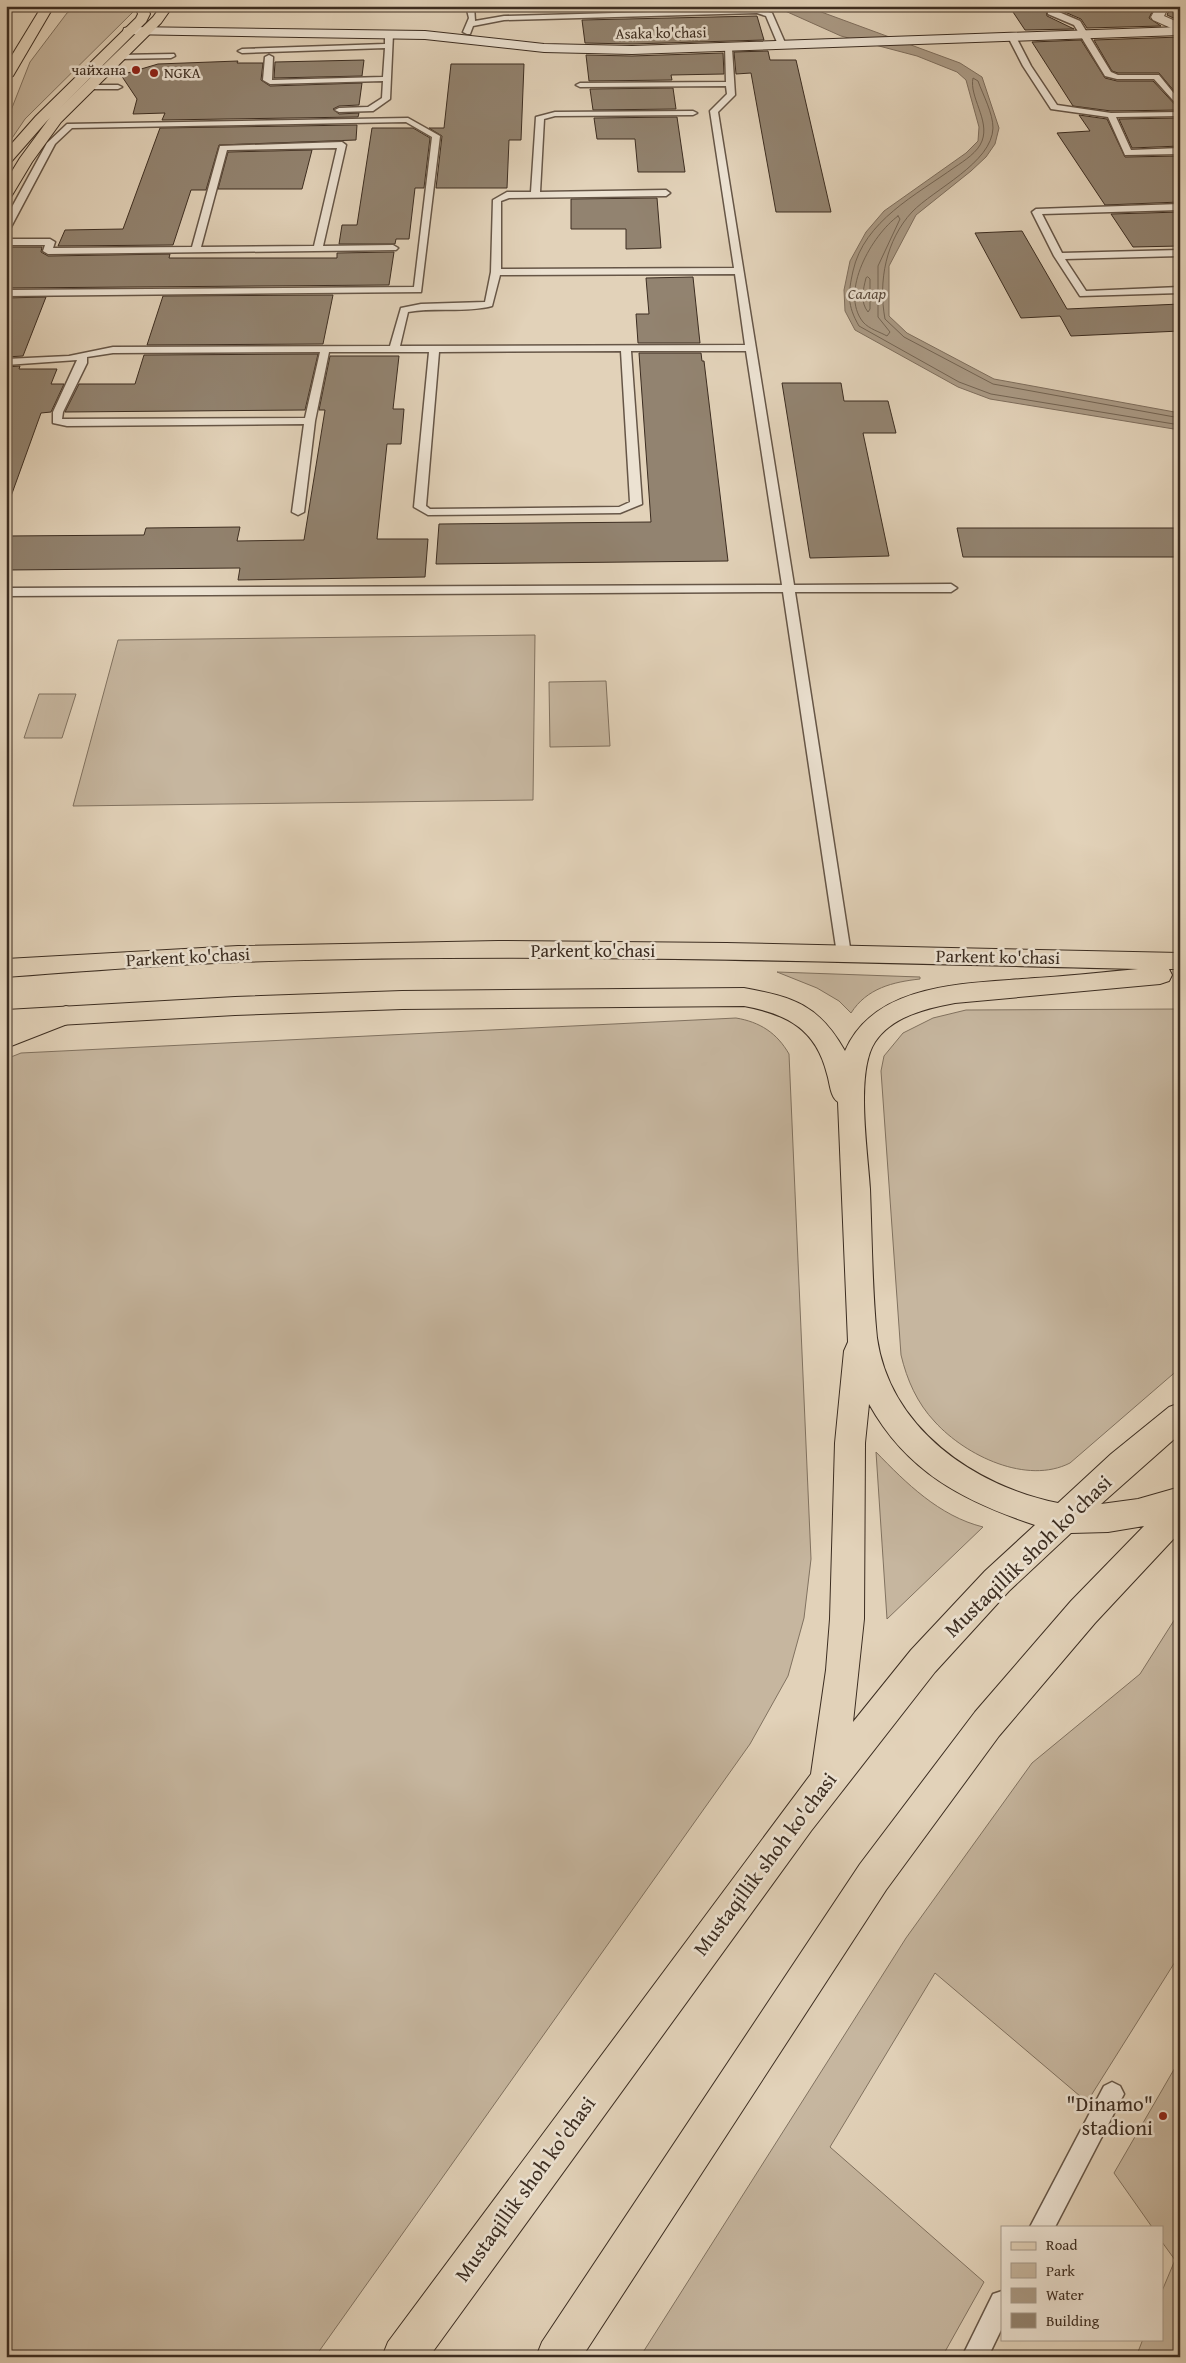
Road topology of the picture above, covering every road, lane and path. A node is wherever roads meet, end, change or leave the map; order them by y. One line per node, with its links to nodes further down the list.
1 (141, 6): 11 (main road)
2 (167, 6): 12 (main road)
3 (470, 6): 9 (lane)
4 (750, 6): 7 (lane)
5 (1163, 6): 10 (street)
6 (54, 8): 23 (main road)
7 (758, 11): 9 (lane); 17 (lane)
8 (1050, 12): 13 (lane)
9 (471, 24): 15 (lane)
10 (1180, 30): 13 (street, Asaka ko'chasi)
11 (129, 31): 12 (street, Asaka ko'chasi); 37 (main road)
12 (144, 32): 16 (street, Asaka ko'chasi); 21 (main road)
13 (1083, 35): 14 (street, Asaka ko'chasi); 29 (lane)
14 (1012, 37): 17 (street, Asaka ko'chasi); 34 (lane)
15 (463, 38): 16 (street, Asaka ko'chasi); 18 (street, Asaka ko'chasi)
16 (388, 40): 19 (lane); 24 (lane)
17 (782, 45): 18 (street, Asaka ko'chasi)
18 (728, 48): 25 (lane)
19 (242, 51)
20 (171, 56): 21 (lane)
21 (118, 57): 27 (main road)
22 (268, 57): 24 (lane)
23 (6, 76)
24 (387, 79): 30 (lane)
25 (731, 84): 26 (lane); 49 (lane)
26 (580, 85)
27 (88, 87): 28 (lane); 35 (main road)
28 (118, 87)
29 (1180, 106)
30 (332, 110)
31 (693, 113): 40 (lane)
32 (219, 114): 35 (lane)
33 (1180, 114): 34 (lane)
34 (1111, 116): 36 (lane)
35 (56, 119): 39 (main road)
36 (1180, 151)
37 (6, 159)
38 (666, 193): 40 (lane)
39 (6, 194)
40 (534, 195): 50 (lane)
41 (1180, 207): 48 (lane)
42 (6, 227): 52 (lane)
43 (6, 242): 46 (lane)
44 (393, 248): 45 (lane)
45 (318, 249): 46 (lane); 46 (lane)
46 (196, 250)
47 (1180, 253): 48 (lane)
48 (1059, 256): 51 (lane)
49 (739, 271): 50 (lane); 53 (lane)
50 (496, 272): 54 (lane)
51 (1180, 290)
52 (6, 294)
53 (751, 348): 56 (lane); 64 (lane)
54 (394, 349): 55 (lane); 57 (lane)
55 (434, 349): 56 (lane); 56 (lane)
56 (626, 349)
57 (325, 350): 58 (lane); 60 (lane)
58 (82, 356): 59 (lane); 60 (lane)
59 (6, 362)
60 (310, 421): 61 (lane)
61 (298, 512)
62 (951, 588): 63 (lane)
63 (6, 592)
64 (844, 954): 66 (main road, Parkent ko'chasi); 67 (main road, Parkent ko'chasi)
65 (6, 957): 67 (main road)
66 (1180, 961)
67 (75, 963): 68 (main road, Parkent ko'chasi)
68 (6, 968)
69 (1180, 974): 73 (main road)
70 (66, 1015): 71 (main road); 72 (main road); 73 (main road)
71 (6, 1020)
72 (6, 1039)
73 (853, 1139): 74 (main road)
74 (862, 1322): 78 (main road); 79 (main road)
75 (1180, 1416): 78 (main road, Mustaqillik shoh ko'chasi)
76 (1180, 1501): 78 (main road)
77 (1180, 1510): 84 (main road)
78 (1063, 1518): 79 (main road, Mustaqillik shoh ko'chasi)
79 (828, 1779): 83 (main road, Mustaqillik shoh ko'chasi)
80 (1112, 2094): 81 (lane)
81 (1043, 2226)
82 (1001, 2305): 85 (lane)
83 (403, 2357)
84 (557, 2357)
85 (974, 2357)

